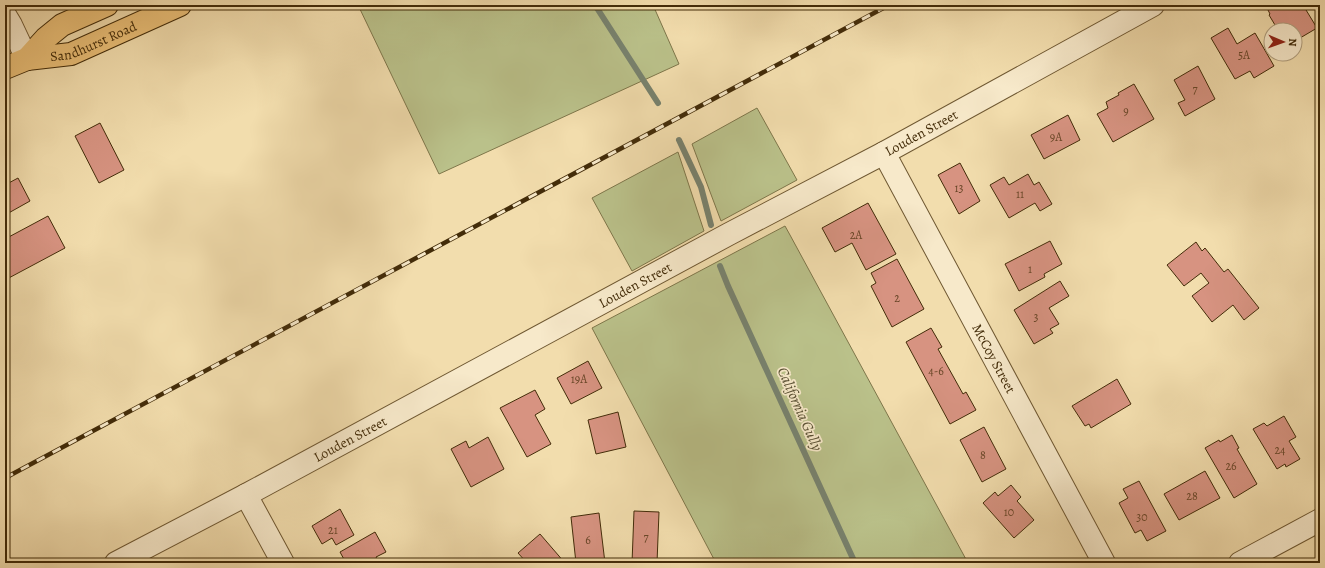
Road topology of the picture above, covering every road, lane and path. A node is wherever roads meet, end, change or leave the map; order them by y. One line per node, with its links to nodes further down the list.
1 (107, 5): 5 (main road, Sandhurst Road)
2 (180, 5): 5 (main road, Sandhurst Road)
3 (1153, 5): 7 (street, Louden Street)
4 (5, 15): 5 (street)
5 (26, 58): 6 (main road, Sandhurst Road)
6 (5, 68)
7 (884, 153): 8 (street, Louden Street); 12 (street, McCoy Street)
8 (246, 494): 10 (street, Louden Street); 11 (street)
9 (1320, 520): 13 (street)
10 (116, 563)
11 (282, 563)
12 (1104, 563)
13 (1240, 563)

